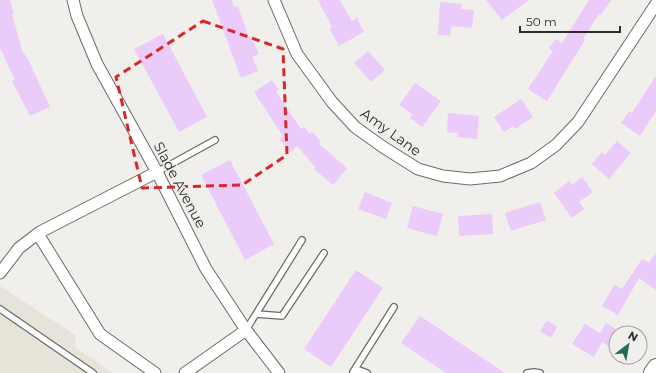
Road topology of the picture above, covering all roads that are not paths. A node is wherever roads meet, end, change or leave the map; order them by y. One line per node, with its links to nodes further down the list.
1 (73, 0): 5 (street, Slade Avenue)
2 (274, 0): 3 (street, Amy Lane)
3 (656, 4)
4 (215, 140): 5 (lane)
5 (157, 172): 6 (street); 13 (street, Slade Avenue)
6 (38, 234): 9 (street); 16 (street)
7 (302, 240): 12 (lane)
8 (324, 253): 12 (lane)
9 (0, 273)
10 (394, 306): 19 (lane)
11 (0, 309): 15 (lane)
12 (257, 314): 13 (lane)
13 (246, 330): 17 (street); 18 (street, Slade Avenue)
14 (656, 367): 23 (main road)
15 (93, 373)
16 (155, 373)
17 (185, 373)
18 (279, 373)
19 (353, 373): 20 (lane)
20 (367, 373)
21 (527, 373): 22 (lane)
22 (540, 373)
23 (652, 373)

